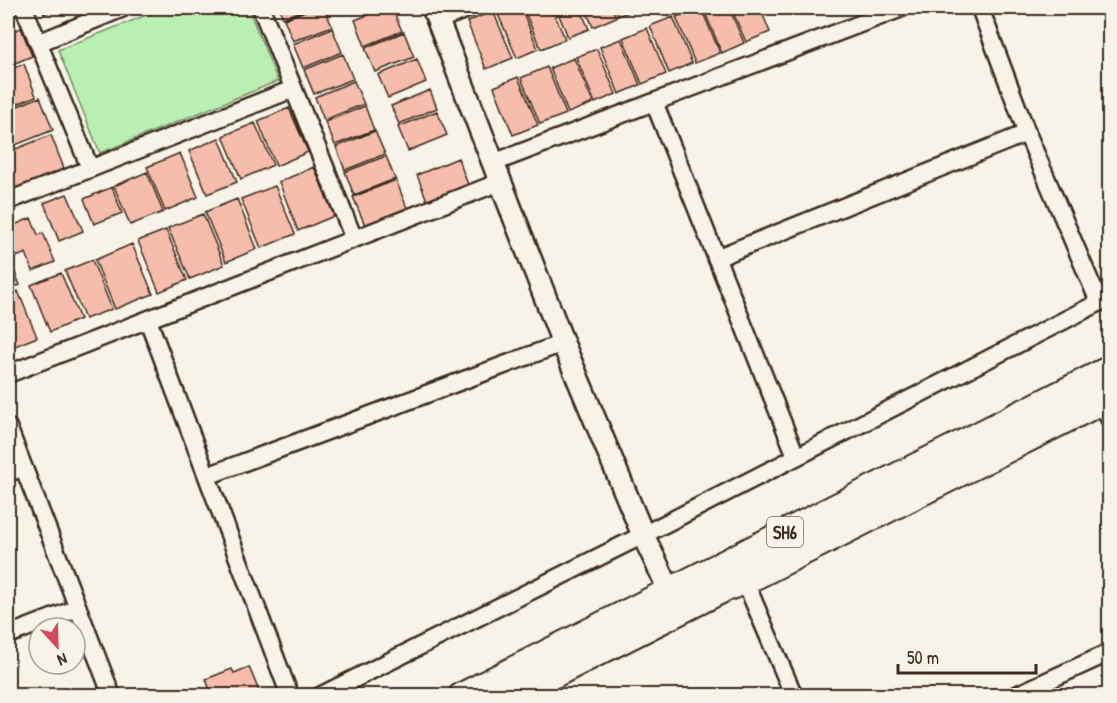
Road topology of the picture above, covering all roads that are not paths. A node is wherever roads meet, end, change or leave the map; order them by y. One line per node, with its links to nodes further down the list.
1 (24, 8): 8 (street)
2 (123, 8): 8 (street)
3 (261, 8): 9 (street)
4 (470, 8): 7 (street)
5 (902, 8): 10 (street)
6 (980, 8): 11 (street)
7 (435, 14): 13 (street)
8 (38, 43): 12 (street)
9 (293, 88): 12 (street); 15 (street)
10 (654, 102): 13 (street); 16 (street)
11 (1028, 133): 16 (street); 17 (street)
12 (90, 168): 14 (street)
13 (497, 173): 15 (street); 19 (street)
14 (8, 201)
15 (354, 239): 18 (street)
16 (716, 258): 24 (street)
17 (1104, 300): 24 (street)
18 (148, 320): 21 (street); 26 (street)
19 (562, 343): 26 (street); 27 (street)
20 (1110, 369): 28 (main road, SH6)
21 (8, 374)
22 (1107, 406): 29 (main road, SH6)
23 (8, 427): 25 (street)
24 (796, 456): 27 (street)
25 (15, 470): 31 (street)
26 (207, 476): 35 (street)
27 (643, 535): 30 (street); 36 (street)
28 (735, 557): 29 (street); 30 (main road, SH6)
29 (745, 581): 30 (main road, SH6); 39 (street)
30 (675, 601): 37 (main road, SH6); 38 (main road, SH6)
31 (78, 608): 32 (street); 34 (street)
32 (8, 635)
33 (1106, 654): 40 (street)
34 (112, 696)
35 (290, 696)
36 (320, 696)
37 (462, 696)
38 (511, 696)
39 (794, 696)
40 (1014, 696)

